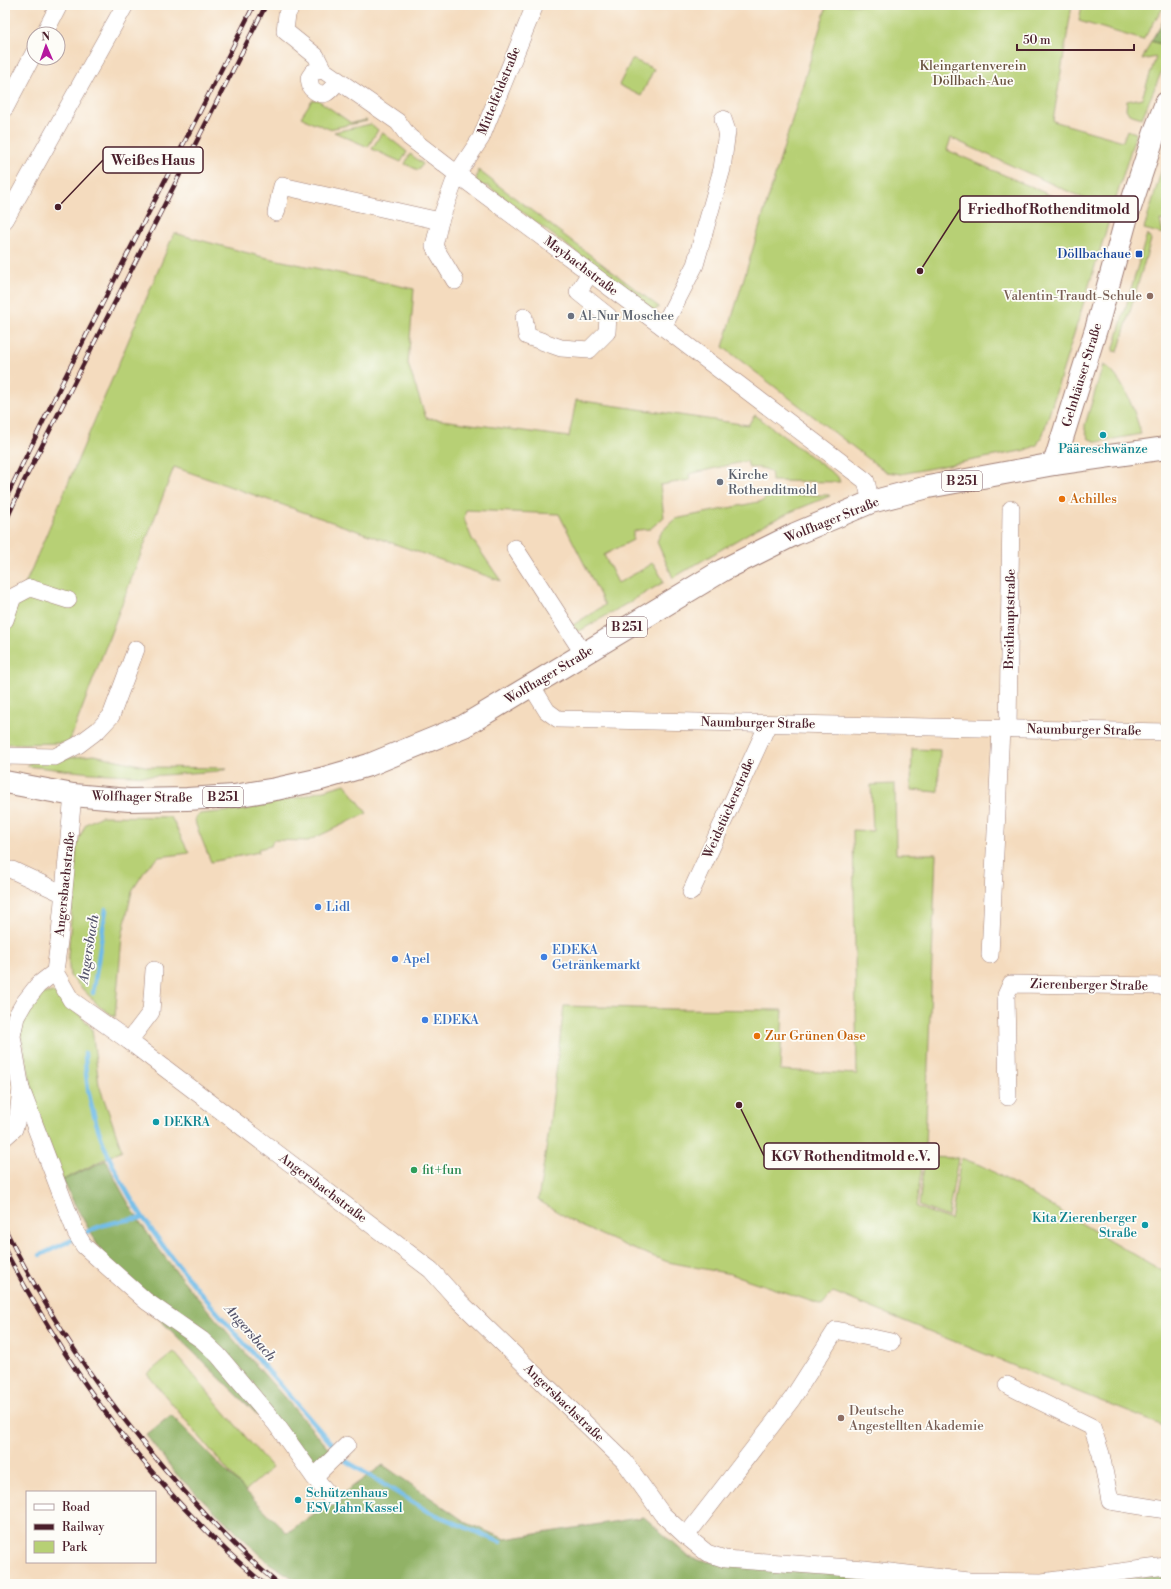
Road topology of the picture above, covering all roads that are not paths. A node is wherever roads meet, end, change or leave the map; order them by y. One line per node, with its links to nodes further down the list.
1 (59, 5): 5 (street)
2 (125, 5): 14 (street)
3 (292, 5): 7 (street, Maybachstraße)
4 (535, 5): 12 (street, Mittelfeldstraße)
5 (48, 26)
6 (27, 66): 10 (street)
7 (323, 70): 8 (street, Maybachstraße); 8 (street)
8 (338, 81): 12 (street, Maybachstraße)
9 (1166, 103): 21 (main road, Gelnhäuser Straße)
10 (5, 108)
11 (724, 119): 19 (street)
12 (457, 174): 15 (street, Mittelfeldstraße); 16 (street, Maybachstraße)
13 (276, 213): 15 (street)
14 (5, 220)
15 (440, 221): 17 (street, Mittelfeldstraße)
16 (590, 273): 18 (street); 19 (street, Maybachstraße)
17 (455, 281)
18 (524, 317)
19 (663, 327): 22 (street, Maybachstraße)
20 (1166, 448): 21 (main road, Wolfhager Straße / B 251)
21 (1054, 464): 22 (main road, Wolfhager Straße / B 251)
22 (871, 502): 28 (main road, Wolfhager Straße / B 251)
23 (1011, 508): 31 (street, Breithauptstraße)
24 (515, 548): 28 (street)
25 (68, 600): 26 (street)
26 (5, 620)
27 (136, 649): 33 (street)
28 (584, 654): 29 (main road, Wolfhager Straße / B 251)
29 (531, 685): 30 (street, Naumburger Straße); 35 (main road, Wolfhager Straße / B 251)
30 (768, 724): 31 (street, Naumburger Straße); 37 (street, Weidstückerstraße)
31 (1005, 729): 32 (street, Naumburger Straße); 39 (street)
32 (1166, 732)
33 (5, 756)
34 (5, 782): 35 (main road, Wolfhager Straße / B 251)
35 (73, 795): 38 (street, Angersbachstraße)
36 (12, 870): 38 (street)
37 (691, 892)
38 (64, 894): 41 (street, Angersbachstraße)
39 (990, 955)
40 (154, 970): 43 (street)
41 (55, 972): 43 (street, Angersbachstraße); 44 (street)
42 (1166, 986): 45 (street, Zierenberger Straße)
43 (129, 1042): 53 (street, Angersbachstraße)
44 (21, 1089): 46 (street); 50 (street)
45 (1008, 1098)
46 (5, 1137)
47 (891, 1342): 53 (street)
48 (1006, 1385): 52 (street)
49 (347, 1445): 50 (street)
50 (314, 1477): 51 (street)
51 (331, 1497)
52 (1166, 1510)
53 (686, 1536): 54 (street, Angersbachstraße)
54 (1166, 1566)

